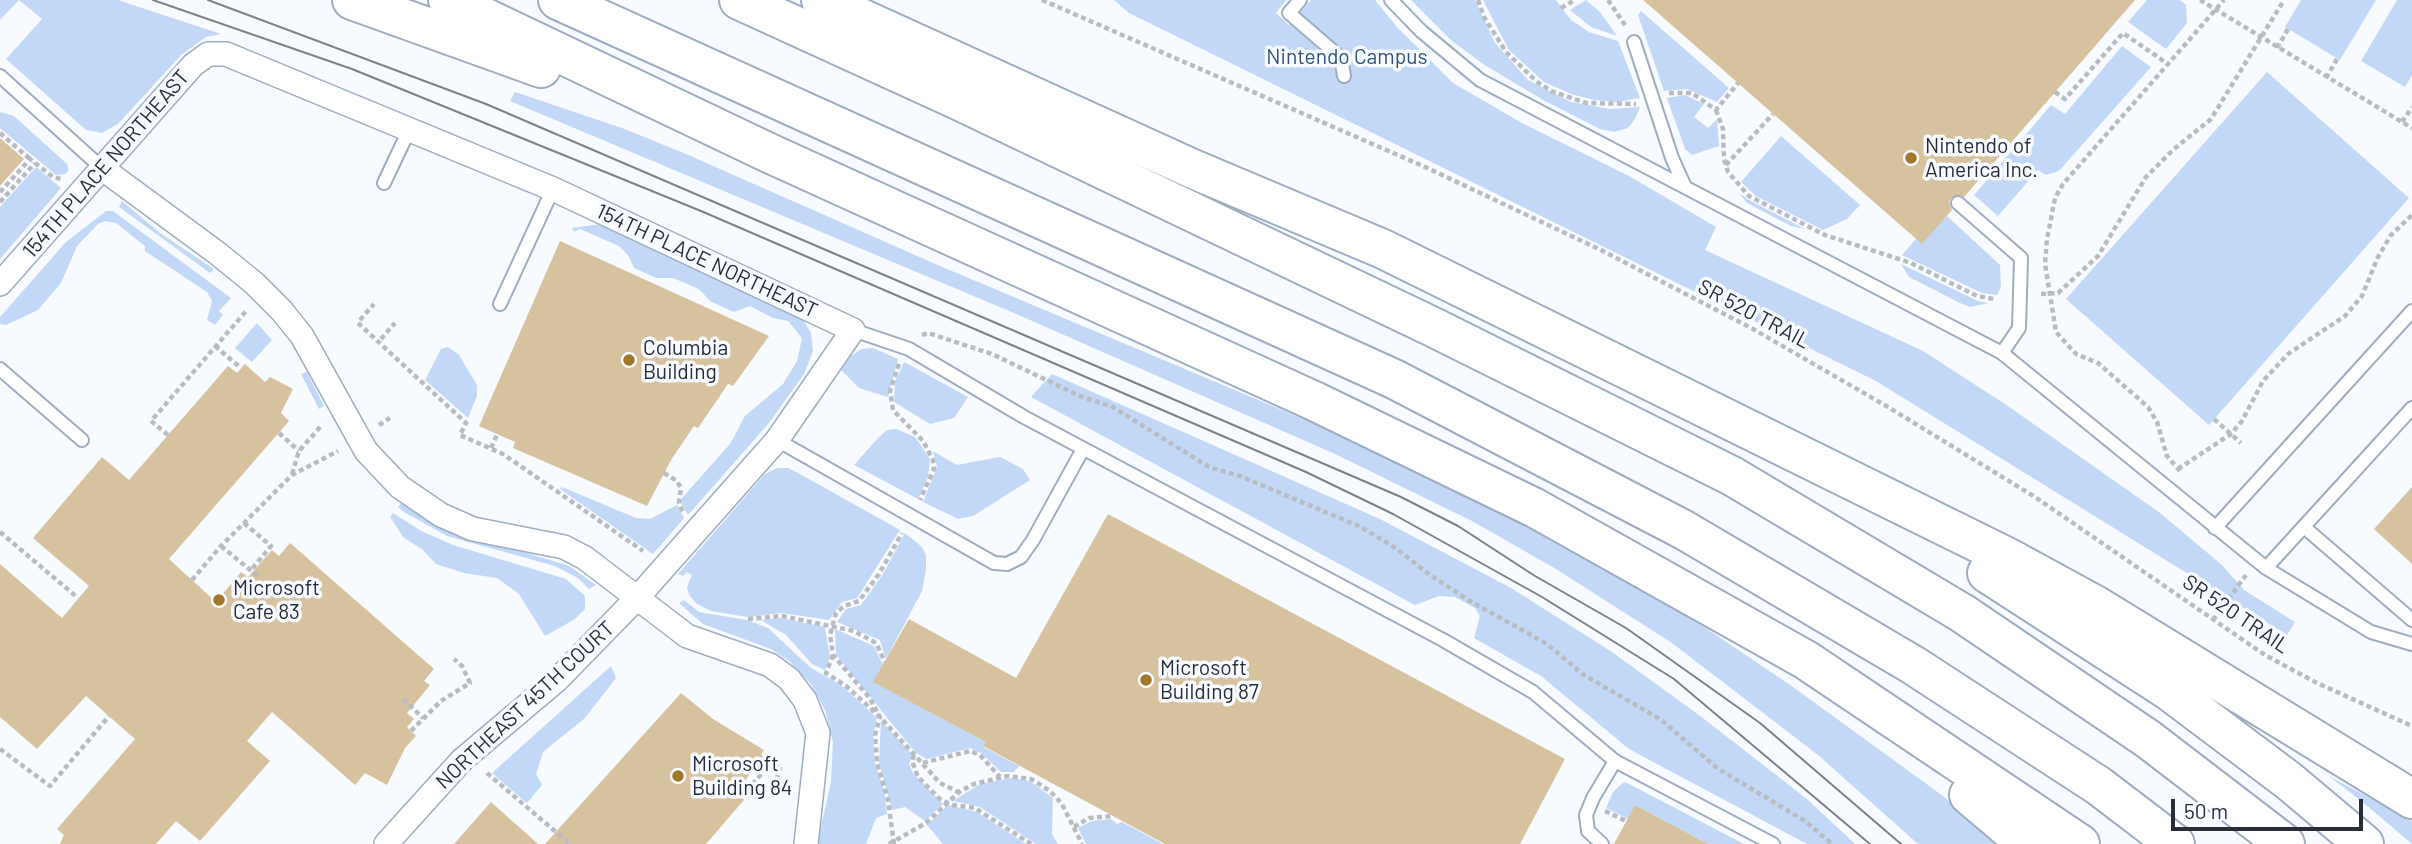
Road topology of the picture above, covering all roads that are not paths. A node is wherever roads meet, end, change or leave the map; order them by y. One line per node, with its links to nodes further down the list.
1 (352, 0): 14 (highway)
2 (448, 0): 14 (highway)
3 (558, 0): 46 (highway)
4 (739, 0): 47 (highway)
5 (821, 0): 9 (highway)
6 (831, 0): 9 (highway)
7 (1300, 0): 12 (lane)
8 (1391, 0): 17 (lane)
9 (873, 24): 27 (highway)
10 (1634, 42): 17 (lane)
11 (0, 76): 15 (lane)
12 (1344, 76)
13 (410, 128): 15 (street, 154TH PLACE NORTHEAST); 16 (lane); 18 (street, 154TH PLACE NORTHEAST)
14 (769, 153): 37 (highway)
15 (103, 169): 20 (street, 154TH PLACE NORTHEAST); 34 (street)
16 (384, 183)
17 (1685, 187): 24 (lane)
18 (553, 189): 21 (lane); 23 (street, 154TH PLACE NORTHEAST)
19 (1958, 203): 24 (lane)
20 (0, 284)
21 (500, 304)
22 (2412, 311): 32 (lane)
23 (853, 330): 29 (street); 30 (lane)
24 (2002, 353): 32 (lane)
25 (0, 369): 28 (lane)
26 (2412, 408): 31 (lane)
27 (1767, 439): 39 (highway); 48 (highway)
28 (82, 440)
29 (777, 440): 30 (lane); 34 (street)
30 (1083, 449): 38 (lane)
31 (2304, 527): 33 (lane); 35 (lane)
32 (2215, 528): 33 (lane)
33 (2262, 564): 36 (lane)
34 (638, 597): 40 (street, NORTHEAST 45TH COURT); 41 (street)
35 (2412, 620)
36 (2412, 644)
37 (1806, 660): 44 (highway); 45 (highway)
38 (1615, 761): 42 (lane); 43 (lane)
39 (2412, 799)
40 (386, 844)
41 (806, 844)
42 (1602, 844)
43 (1773, 844)
44 (2027, 844)
45 (2080, 844)
46 (2175, 844)
47 (2285, 844)
48 (2364, 844)

